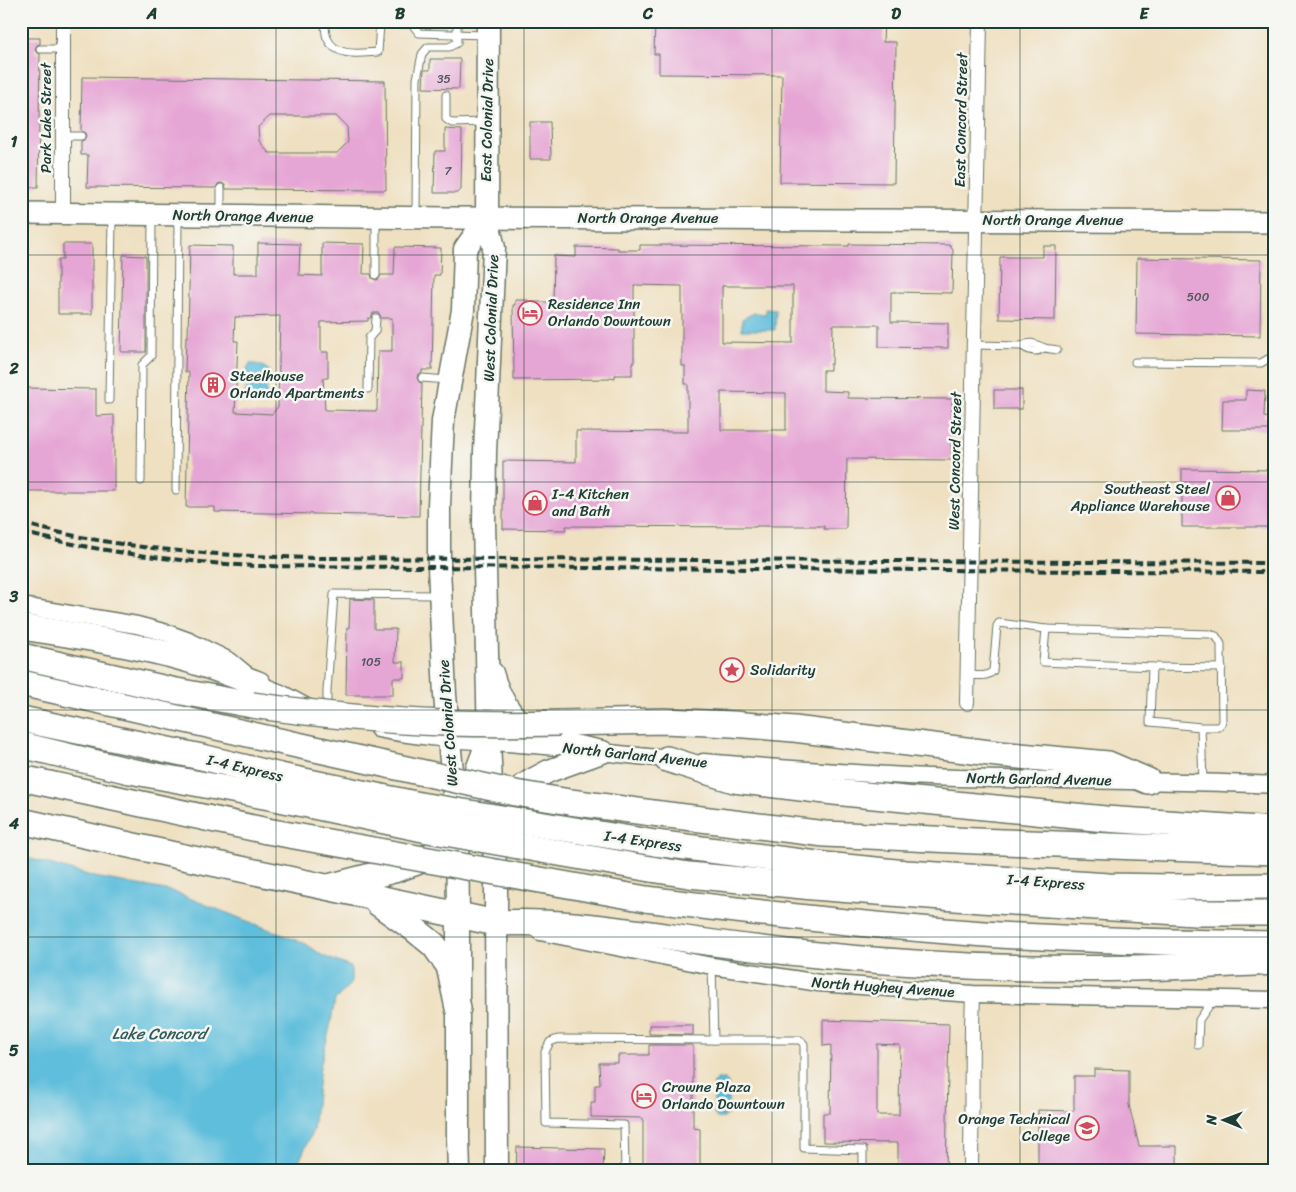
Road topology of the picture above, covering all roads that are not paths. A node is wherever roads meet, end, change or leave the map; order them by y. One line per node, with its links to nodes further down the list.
1 (62, 21): 9 (street, Park Lake Street)
2 (325, 21): 5 (lane)
3 (457, 21): 7 (lane)
4 (980, 21): 24 (street, East Concord Street)
5 (378, 23): 7 (lane)
6 (488, 28): 7 (lane); 11 (highway, East Colonial Drive)
7 (457, 35): 22 (lane)
8 (40, 49): 9 (lane)
9 (62, 49): 12 (street, Park Lake Street)
10 (446, 95): 11 (lane)
11 (487, 122): 23 (highway, East Colonial Drive)
12 (63, 136): 13 (lane); 16 (street, Park Lake Street)
13 (81, 136)
14 (221, 188): 20 (lane)
15 (21, 213): 16 (main road, North Orange Avenue)
16 (63, 214): 17 (main road, North Orange Avenue)
17 (112, 215): 18 (main road, North Orange Avenue); 37 (lane)
18 (152, 215): 19 (main road, North Orange Avenue); 38 (lane)
19 (178, 215): 20 (main road, North Orange Avenue); 39 (lane)
20 (221, 216): 21 (main road, North Orange Avenue)
21 (376, 217): 22 (main road, North Orange Avenue); 26 (lane)
22 (416, 218): 23 (main road, North Orange Avenue)
23 (487, 218): 24 (main road, North Orange Avenue); 35 (highway, West Colonial Drive); 44 (highway, West Colonial Drive)
24 (975, 220): 25 (main road, North Orange Avenue); 28 (street, West Concord Street)
25 (1275, 222)
26 (376, 274)
27 (376, 318): 32 (lane)
28 (974, 345): 29 (lane); 48 (street, West Concord Street)
29 (1057, 350)
30 (1275, 355): 31 (lane)
31 (1134, 362)
32 (368, 378): 33 (lane); 36 (lane)
33 (377, 378)
34 (422, 378): 35 (lane)
35 (450, 380): 40 (highway, West Colonial Drive)
36 (368, 389)
37 (109, 400)
38 (141, 481)
39 (176, 490)
40 (440, 595): 52 (lane); 55 (highway, West Colonial Drive)
41 (21, 606): 50 (street, North Garland Avenue)
42 (21, 627): 50 (highway)
43 (1046, 629): 46 (lane); 47 (lane); 48 (lane)
44 (486, 640): 56 (highway, West Colonial Drive); 58 (highway)
45 (21, 656): 50 (highway)
46 (1152, 667): 47 (lane); 54 (lane)
47 (1222, 668): 54 (lane)
48 (967, 675): 51 (street, West Concord Street)
49 (21, 683): 69 (highway, bridge)
50 (255, 694): 52 (street, North Garland Avenue); 61 (highway, bridge)
51 (966, 703)
52 (327, 716): 55 (street, North Garland Avenue)
53 (21, 719): 64 (highway, I-4 Express)
54 (1202, 727): 62 (lane)
55 (448, 739): 56 (street, North Garland Avenue); 68 (highway, West Colonial Drive)
56 (489, 742): 58 (street, North Garland Avenue); 65 (highway, West Colonial Drive); 68 (highway)
57 (21, 745): 64 (highway, I-4 Express)
58 (602, 752): 59 (street, North Garland Avenue); 65 (highway)
59 (667, 760): 61 (street, North Garland Avenue); 67 (highway)
60 (21, 778): 76 (highway, bridge)
61 (1148, 781): 62 (street, North Garland Avenue)
62 (1202, 782): 63 (street, North Garland Avenue)
63 (1275, 784)
64 (277, 787): 70 (highway, I-4 Express, bridge); 73 (highway, I-4 Express, bridge)
65 (492, 806): 68 (highway); 75 (highway, West Colonial Drive)
66 (21, 821): 71 (highway)
67 (1275, 830)
68 (457, 835): 71 (highway); 74 (highway, West Colonial Drive)
69 (1275, 852)
70 (1275, 886)
71 (327, 887): 72 (highway)
72 (368, 896): 74 (highway); 82 (highway)
73 (1275, 913)
74 (458, 916): 75 (highway); 82 (highway, West Colonial Drive)
75 (496, 923): 77 (highway); 78 (street, North Hughey Avenue); 86 (highway, West Colonial Drive)
76 (1275, 944)
77 (1275, 962)
78 (712, 966): 79 (street, North Hughey Avenue); 83 (lane)
79 (973, 994): 80 (street, North Hughey Avenue); 89 (street)
80 (1214, 1000): 81 (street, North Hughey Avenue); 84 (lane)
81 (1275, 1000)
82 (458, 1008): 85 (highway, West Colonial Drive)
83 (716, 1040): 87 (lane); 88 (lane)
84 (1198, 1045)
85 (459, 1171)
86 (497, 1171)
87 (624, 1171)
88 (863, 1171)
89 (971, 1171)

